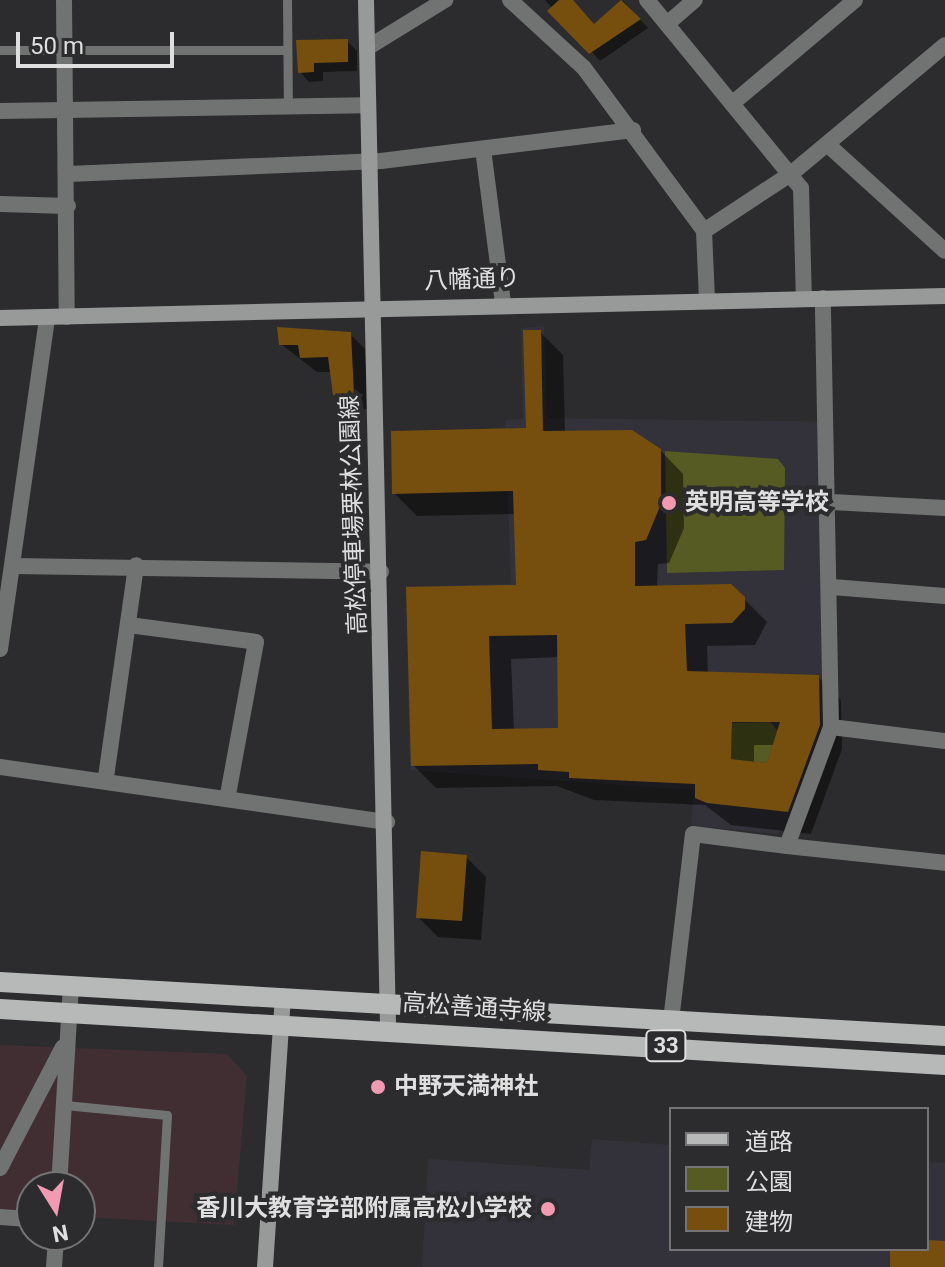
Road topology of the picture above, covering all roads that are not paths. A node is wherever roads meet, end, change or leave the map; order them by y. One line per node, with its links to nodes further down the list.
1 (64, 0): 11 (street)
2 (287, 0): 14 (lane)
3 (366, 0): 12 (main road, 高松停車場栗林公園線)
4 (445, 0): 12 (street)
5 (510, 0): 20 (street)
6 (647, 0): 9 (street)
7 (695, 0): 9 (street)
8 (855, 0): 15 (street)
9 (667, 24): 15 (street)
10 (945, 45): 21 (street)
11 (66, 47): 13 (lane); 14 (lane); 18 (street)
12 (367, 48): 16 (main road, 高松停車場栗林公園線)
13 (0, 50)
14 (287, 50): 17 (lane)
15 (734, 102): 24 (street)
16 (366, 105): 17 (street); 23 (main road, 高松停車場栗林公園線)
17 (288, 109): 18 (street)
18 (68, 110): 19 (street); 25 (street)
19 (0, 111)
20 (633, 130): 22 (street); 28 (street)
21 (827, 144): 24 (street); 29 (street)
22 (483, 149): 23 (street); 34 (street)
23 (367, 161): 25 (street); 35 (main road, 高松停車場栗林公園線)
24 (792, 173): 28 (street); 32 (street)
25 (68, 174): 27 (street)
26 (0, 204): 27 (street)
27 (68, 206): 37 (street)
28 (704, 231): 33 (street)
29 (945, 251)
30 (945, 296): 31 (main road, 八幡通り)
31 (823, 298): 32 (main road, 八幡通り); 39 (street)
32 (804, 299): 33 (main road, 八幡通り)
33 (707, 301): 34 (main road, 八幡通り)
34 (503, 303): 35 (main road, 八幡通り)
35 (370, 308): 37 (main road, 八幡通り); 43 (main road, 高松停車場栗林公園線)
36 (47, 317): 37 (main road, 八幡通り); 38 (main road, 八幡通り); 42 (street)
37 (67, 317)
38 (0, 318)
39 (831, 502): 40 (street); 44 (street)
40 (945, 508)
41 (136, 565): 42 (street); 43 (street); 46 (street)
42 (13, 566): 47 (street)
43 (381, 572): 53 (main road, 高松停車場栗林公園線)
44 (832, 587): 45 (street); 48 (street)
45 (945, 596)
46 (129, 625): 51 (street); 52 (street)
47 (0, 646)
48 (831, 727): 49 (street); 54 (street)
49 (945, 741)
50 (0, 767): 51 (street)
51 (106, 777): 52 (street)
52 (228, 795): 53 (street)
53 (387, 822): 59 (main road, 高松停車場栗林公園線)
54 (787, 846): 55 (street); 62 (street)
55 (945, 863)
56 (0, 982): 57 (main road, 高松善通寺線 / 33)
57 (71, 985): 58 (main road, 高松善通寺線 / 33); 61 (street)
58 (283, 997): 59 (main road, 高松善通寺線 / 33); 63 (main road)
59 (390, 1001): 62 (main road, 高松善通寺線 / 33); 64 (main road, 高松停車場栗林公園線)
60 (0, 1009): 61 (main road, 高松善通寺線 / 33)
61 (69, 1013): 63 (main road, 高松善通寺線 / 33); 66 (street)
62 (671, 1021): 65 (main road, 高松善通寺線 / 33)
63 (281, 1026): 64 (main road, 高松善通寺線 / 33); 72 (main road)
64 (388, 1028): 67 (main road, 高松善通寺線 / 33)
65 (945, 1036)
66 (66, 1042): 68 (street); 69 (street)
67 (945, 1065)
68 (65, 1105): 70 (street); 71 (lane)
69 (0, 1168)
70 (60, 1171)
71 (158, 1267)
72 (265, 1267)

